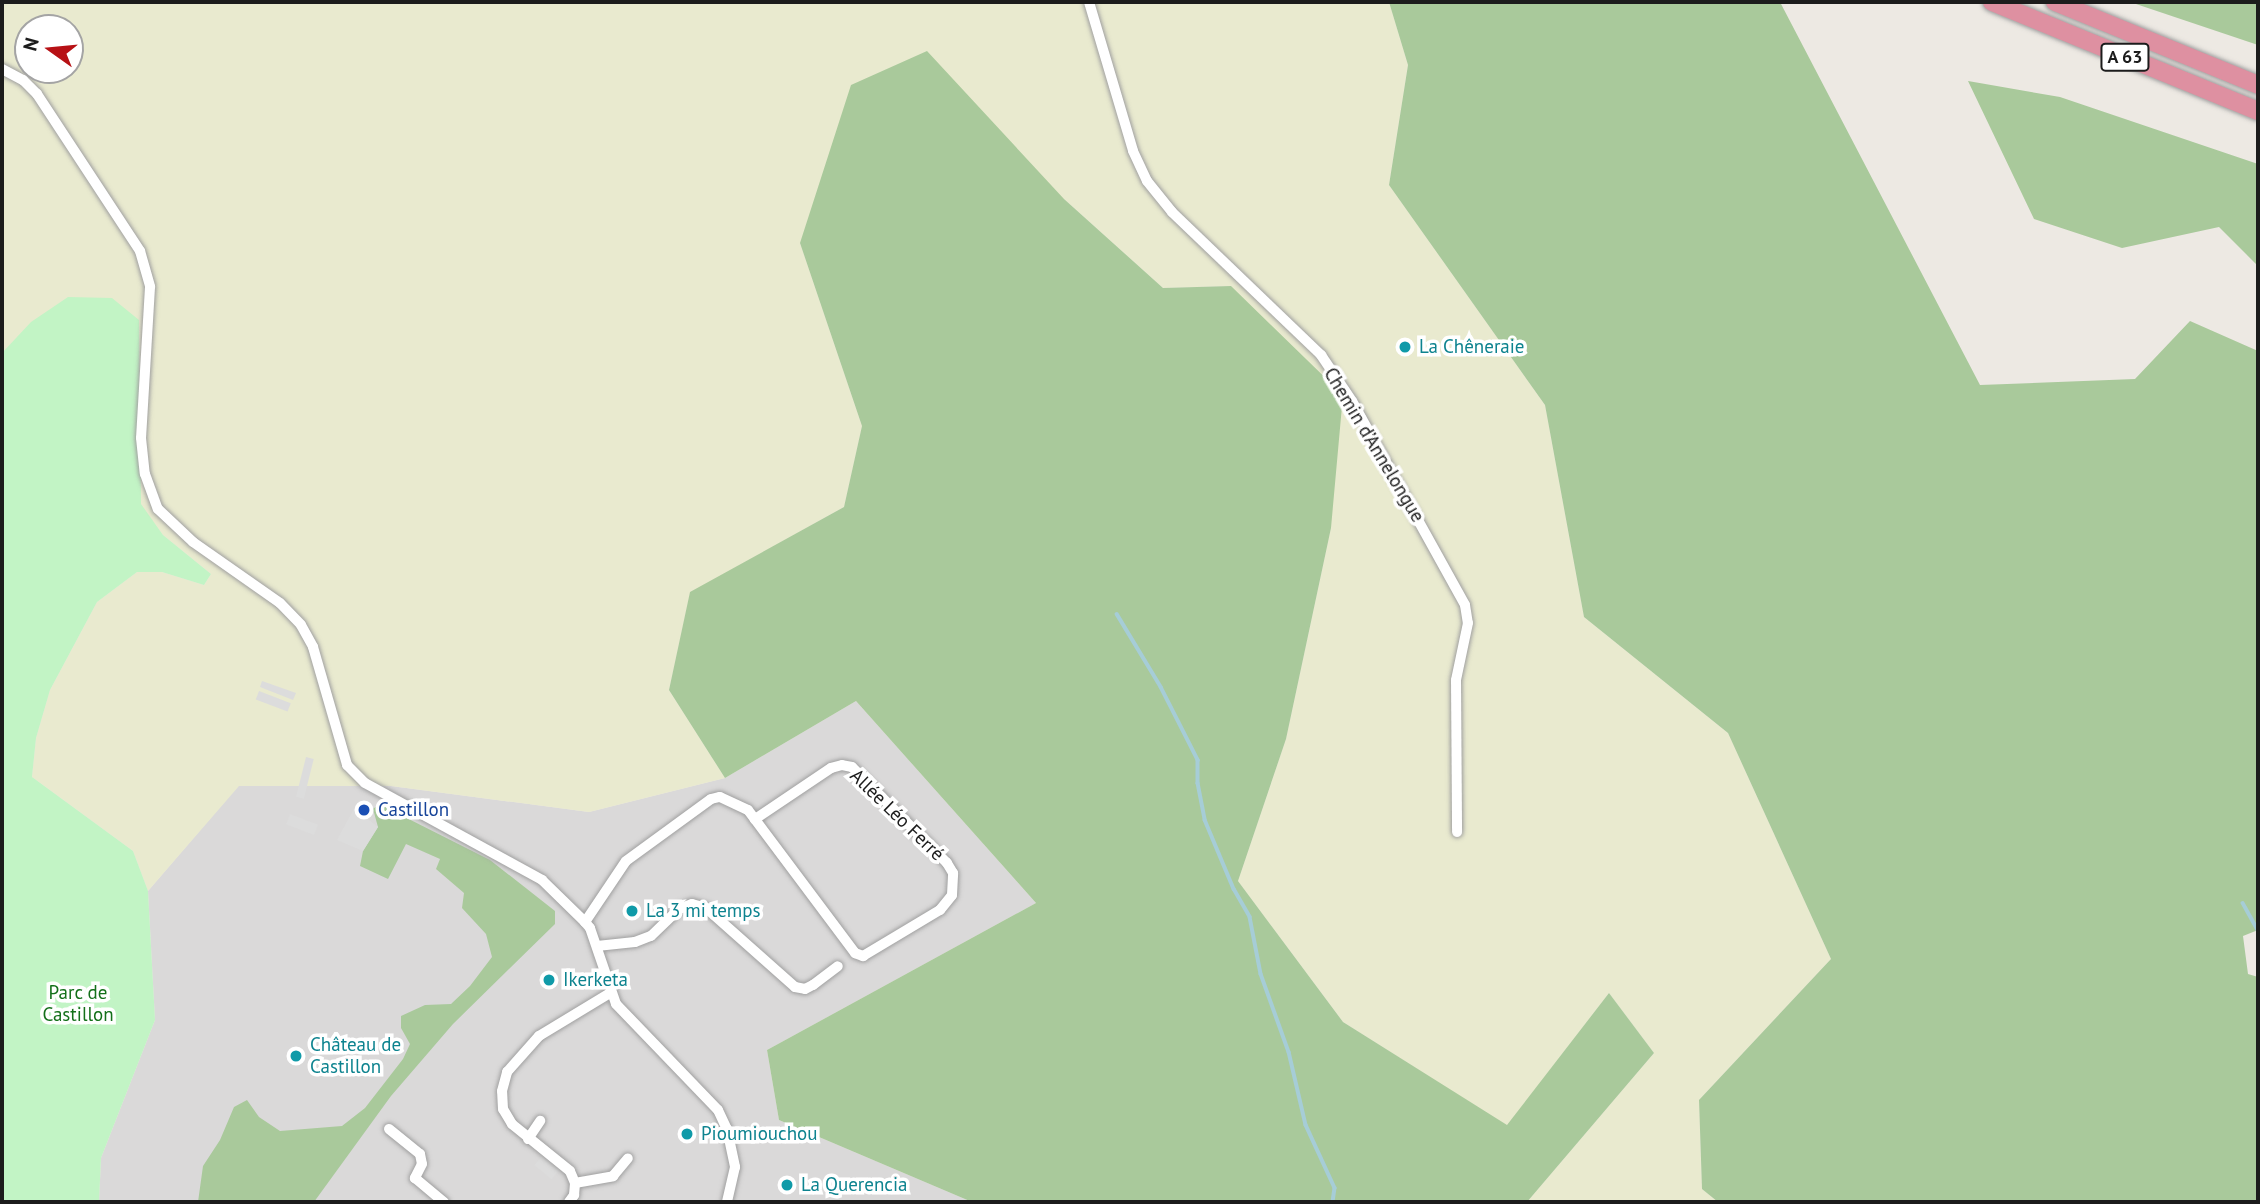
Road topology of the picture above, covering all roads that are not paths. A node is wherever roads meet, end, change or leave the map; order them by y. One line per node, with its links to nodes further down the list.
1 (1089, 2): 8 (street, Chemin d’Annelongue)
2 (1992, 2): 6 (highway, A 63)
3 (2055, 2): 5 (highway, A 63)
4 (2, 69): 9 (street)
5 (2258, 85)
6 (2258, 111)
7 (755, 819): 7 (street, Allée Léo Ferré); 9 (street, Allée Léo Ferré)
8 (1457, 832)
9 (585, 922): 10 (street)
10 (597, 946): 11 (street); 12 (street)
11 (838, 966)
12 (610, 993): 15 (street); 20 (street)
13 (540, 1121): 15 (street)
14 (389, 1129): 18 (street)
15 (528, 1139): 17 (street)
16 (628, 1158): 17 (street)
17 (575, 1183): 19 (street)
18 (444, 1202)
19 (569, 1202)
20 (727, 1202)

